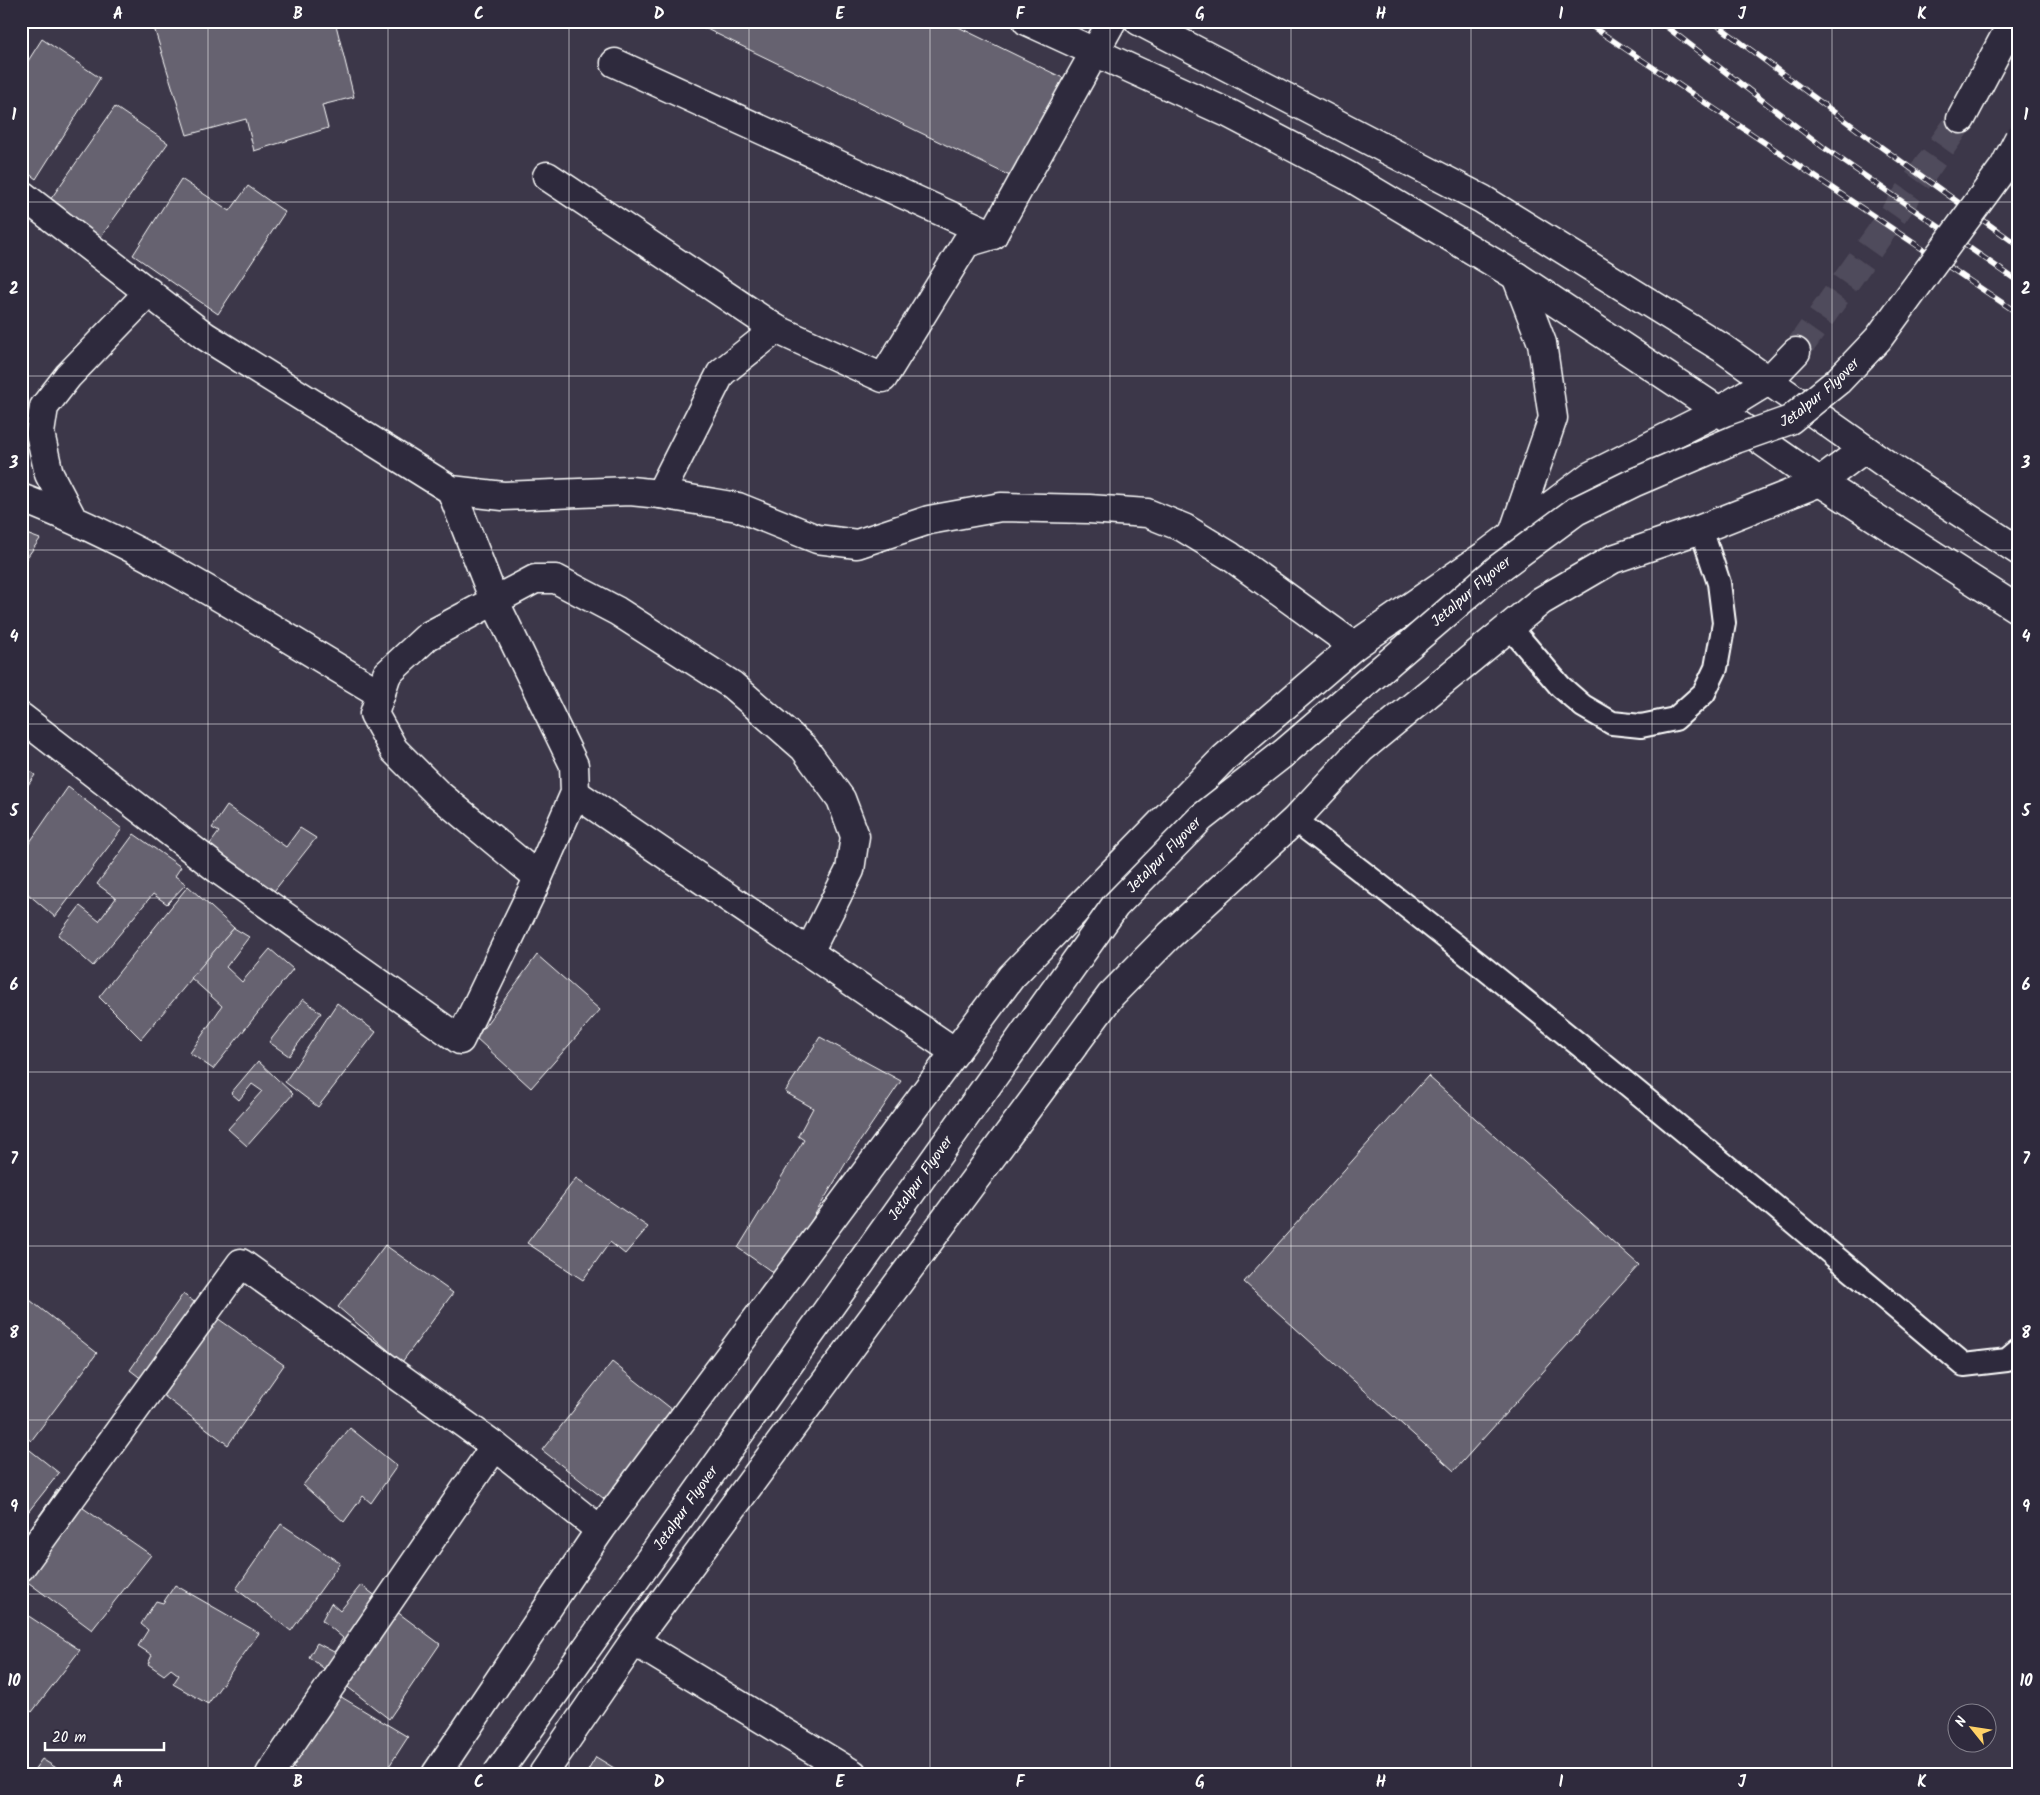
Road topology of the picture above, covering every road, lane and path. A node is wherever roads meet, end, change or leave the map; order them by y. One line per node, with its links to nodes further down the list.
1 (1027, 21): 5 (street)
2 (1112, 21): 5 (street)
3 (1139, 21): 16 (street)
4 (2013, 21): 7 (street)
5 (1096, 52): 11 (street); 12 (street)
6 (615, 63): 11 (street)
7 (1961, 119)
8 (2019, 138): 45 (street, Jetalpur Flyover, bridge)
9 (547, 176): 14 (street)
10 (21, 194): 13 (street)
11 (993, 235): 14 (street)
12 (1516, 276): 17 (street); 25 (street)
13 (149, 292): 20 (street); 23 (street)
14 (776, 330): 21 (street)
15 (1796, 352): 16 (street)
16 (1768, 381): 17 (street); 18 (street)
17 (1718, 411): 19 (street); 25 (street)
18 (1864, 449): 19 (street); 26 (street)
19 (1820, 482): 24 (street); 28 (street)
20 (451, 490): 21 (street); 27 (street)
21 (660, 494): 30 (street)
22 (21, 498): 23 (street)
23 (72, 518): 31 (street)
24 (1701, 529): 29 (street); 29 (lane)
25 (1513, 534): 30 (street)
26 (2019, 550)
27 (494, 600): 31 (street); 33 (street); 36 (street)
28 (2019, 610)
29 (1510, 627): 34 (street)
30 (1354, 646): 37 (street)
31 (381, 694): 35 (street)
32 (21, 717): 35 (street)
33 (575, 793): 35 (street); 36 (street)
34 (1296, 820): 38 (lane); 42 (street)
35 (538, 877)
36 (809, 952): 37 (street)
37 (955, 1052): 40 (street)
38 (2019, 1350)
39 (495, 1446): 40 (street); 41 (street); 43 (street)
40 (600, 1530): 44 (street)
41 (21, 1567)
42 (634, 1641): 46 (street); 47 (street)
43 (270, 1774)
44 (436, 1774)
45 (497, 1774)
46 (543, 1774)
47 (854, 1774)

